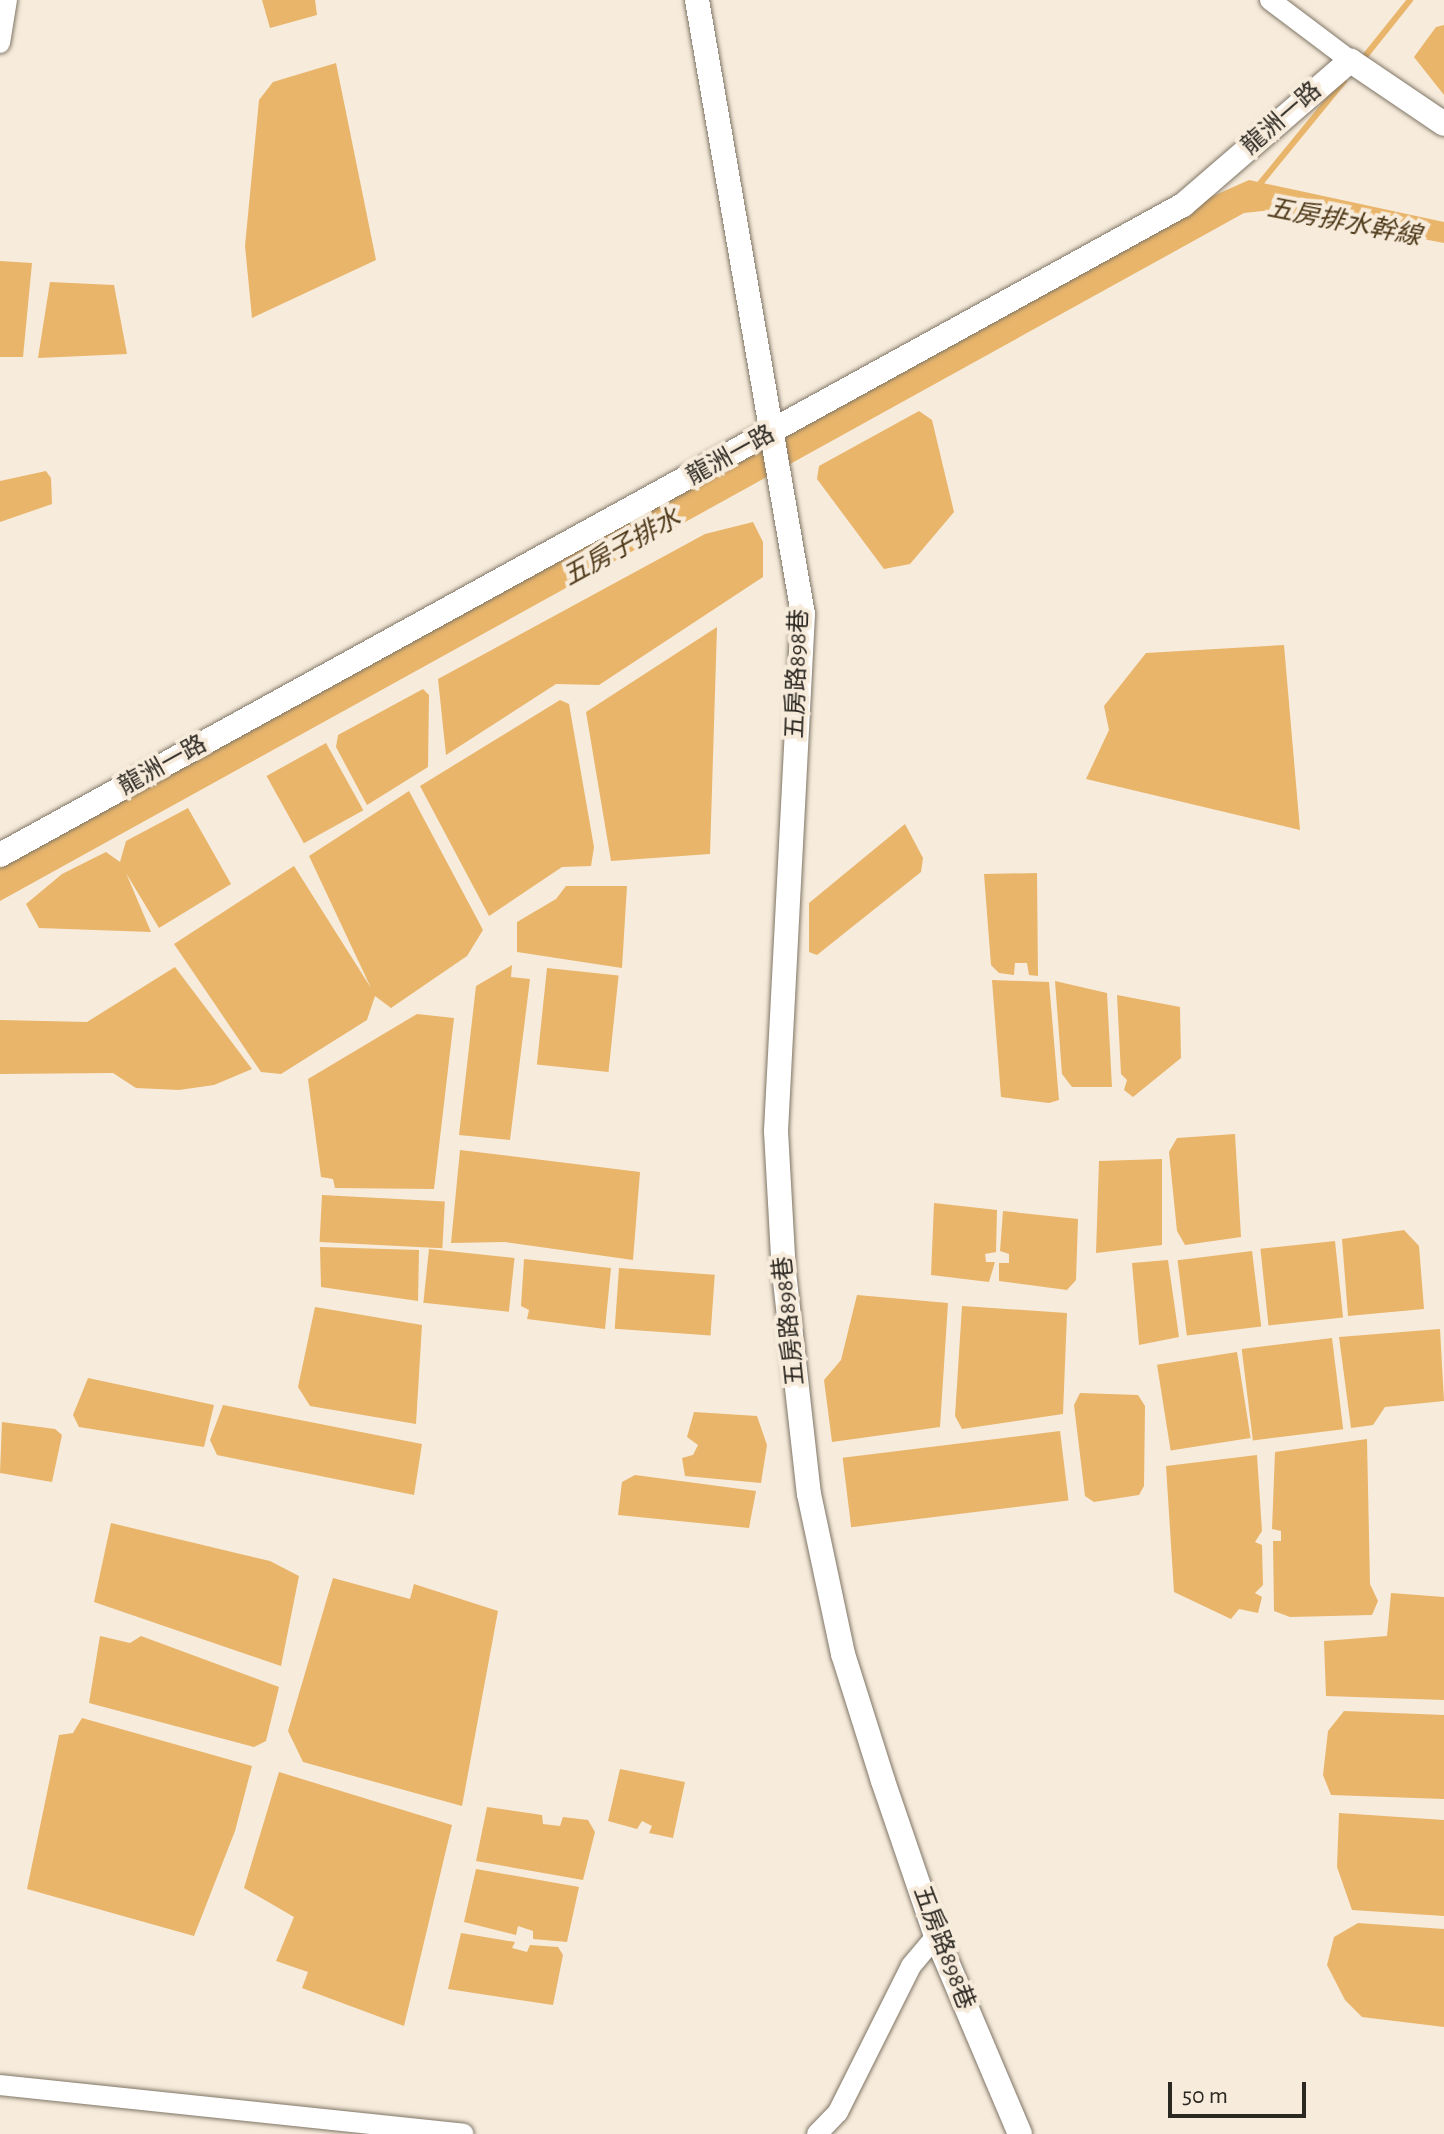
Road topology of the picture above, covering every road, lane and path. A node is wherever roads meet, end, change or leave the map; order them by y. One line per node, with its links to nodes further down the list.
1 (7, 0): 4 (street)
2 (697, 0): 7 (street)
3 (1270, 0): 5 (street)
4 (0, 43)
5 (1356, 65): 6 (street); 7 (street, 龍洲一路)
6 (1444, 124)
7 (772, 434): 8 (street, 龍洲一路); 9 (street, 五房路898巷)
8 (0, 855)
9 (936, 1936): 12 (street); 13 (street, 五房路898巷)
10 (0, 2085): 11 (street)
11 (463, 2134)
12 (817, 2134)
13 (1020, 2134)

